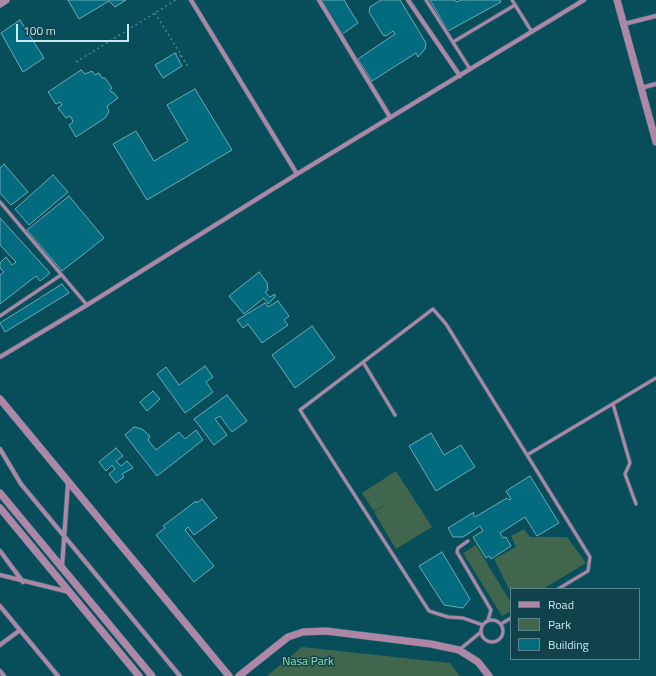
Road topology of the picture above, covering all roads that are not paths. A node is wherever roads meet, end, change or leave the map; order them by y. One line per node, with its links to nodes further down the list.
1 (6, 0): 9 (street)
2 (191, 0): 21 (street)
3 (319, 0): 19 (street)
4 (408, 0): 16 (street)
5 (426, 0): 14 (lane)
6 (512, 0): 10 (lane)
7 (584, 0): 13 (street)
8 (617, 0): 12 (street)
9 (0, 4)
10 (515, 5): 13 (lane); 14 (lane)
11 (656, 16): 12 (street)
12 (624, 24): 18 (street)
13 (532, 32): 15 (street)
14 (453, 42): 15 (lane)
15 (470, 70): 16 (street)
16 (460, 76): 19 (street)
17 (656, 84): 18 (street)
18 (641, 88): 20 (street)
19 (390, 117): 21 (street)
20 (656, 142)
21 (297, 174): 24 (street)
22 (0, 202): 23 (lane)
23 (61, 276): 24 (lane); 25 (lane)
24 (87, 305): 26 (street)
25 (0, 316)
26 (0, 356)
27 (363, 362): 31 (lane); 33 (lane); 50 (lane)
28 (656, 378): 30 (lane)
29 (0, 399): 34 (street)
30 (613, 404): 33 (lane); 36 (lane)
31 (395, 415)
32 (0, 449): 38 (street)
33 (527, 455): 44 (lane)
34 (68, 483): 38 (street); 61 (street)
35 (0, 493): 41 (street)
36 (636, 504)
37 (0, 508): 45 (street)
38 (64, 535): 41 (street); 60 (street)
39 (468, 541): 48 (lane)
40 (0, 552): 43 (street)
41 (62, 568): 59 (street)
42 (0, 575): 43 (street)
43 (23, 582): 45 (street)
44 (560, 588)
45 (69, 592): 58 (street)
46 (0, 606): 51 (street)
47 (510, 619): 49 (lane)
48 (488, 620): 49 (lane); 50 (lane)
49 (501, 624): 52 (lane)
50 (482, 625): 52 (lane)
51 (20, 630): 53 (street); 57 (street)
52 (481, 632): 54 (lane)
53 (0, 645)
54 (459, 650): 62 (street); 63 (street)
55 (0, 671): 56 (street)
56 (4, 676)
57 (58, 676)
58 (138, 676)
59 (152, 676)
60 (180, 676)
61 (229, 676)
62 (238, 676)
63 (489, 676)

